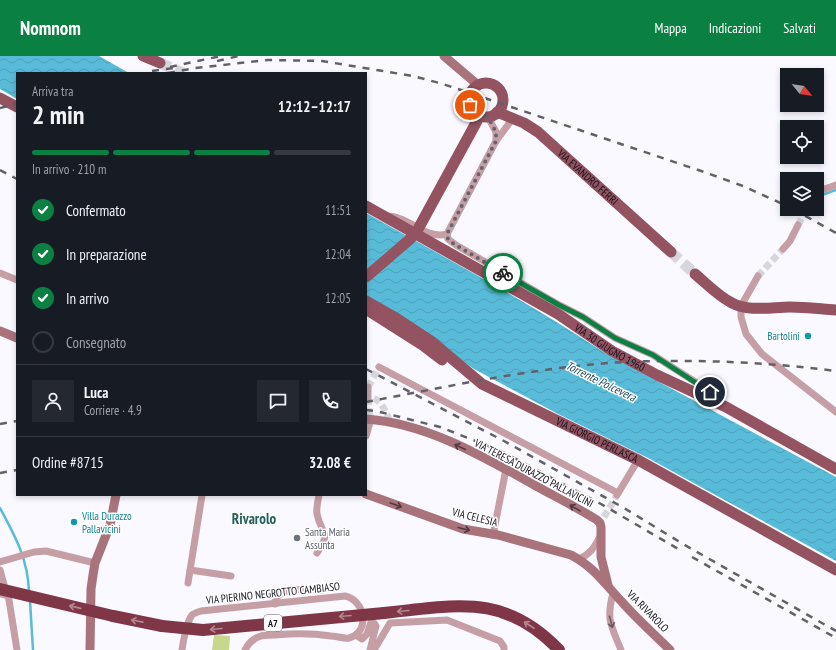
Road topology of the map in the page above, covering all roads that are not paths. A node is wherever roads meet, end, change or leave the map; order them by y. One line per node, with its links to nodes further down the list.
1 (143, 56): 3 (main road)
2 (444, 56): 4 (main road)
3 (160, 63)
4 (478, 85): 7 (main road); 7 (main road)
5 (0, 98): 6 (main road)
6 (16, 106)
7 (485, 116): 8 (main road, VIA EVANDRO FERRI); 9 (street); 20 (main road, bridge)
8 (512, 118): 9 (street); 17 (main road, VIA EVANDRO FERRI)
9 (496, 141): 15 (street)
10 (836, 185): 11 (street)
11 (824, 189)
12 (367, 207): 13 (main road, VIA 30 GIUGNO 1960)
13 (384, 216): 15 (street); 36 (main road, VIA 30 GIUGNO 1960)
14 (798, 225): 16 (street)
15 (447, 234): 31 (street)
16 (783, 249)
17 (670, 252)
18 (0, 273): 22 (street)
19 (695, 274): 24 (main road)
20 (367, 276)
21 (758, 276): 24 (street)
22 (16, 280)
23 (367, 302): 30 (main road, VIA GIORGIO PERLASCA)
24 (741, 306): 26 (main road); 32 (street)
25 (367, 310): 30 (main road)
26 (836, 310)
27 (0, 331): 28 (main road)
28 (16, 338)
29 (380, 367): 34 (street)
30 (482, 384): 34 (main road, VIA GIORGIO PERLASCA)
31 (710, 392)
32 (835, 410)
33 (368, 419): 35 (main road, VIA TERESA DURAZZO PALLAVICINI, one-way to 33)
34 (638, 460): 50 (main road, VIA GIORGIO PERLASCA)
35 (506, 469): 41 (main road, VIA TERESA DURAZZO PALLAVICINI, one-way to 35); 42 (street)
36 (836, 470)
37 (367, 494): 42 (main road, VIA CELESIA, one-way to 42)
38 (116, 496): 47 (main road)
39 (202, 496): 49 (street)
40 (319, 496): 44 (street)
41 (602, 533): 43 (main road, VIA TERESA DURAZZO PALLAVICINI); 45 (street)
42 (493, 534): 45 (main road, VIA CELESIA)
43 (601, 545): 54 (main road, VIA RIVAROLO)
44 (317, 552)
45 (579, 559): 54 (main road, VIA RIVAROLO)
46 (2, 561): 47 (street)
47 (95, 563): 60 (main road)
48 (0, 570): 55 (street)
49 (190, 570): 51 (street); 52 (street)
50 (836, 570)
51 (231, 576)
52 (188, 583)
53 (322, 590): 57 (street)
54 (611, 590): 67 (street, one-way to 67); 68 (main road, VIA RIVAROLO)
55 (4, 592): 56 (street); 59 (street); 66 (highway, A7, one-way to 55, bridge)
56 (0, 594)
57 (275, 604): 58 (street, VIA PIERINO NEGROTTO CAMBIASO); 61 (street, VIA PIERINO NEGROTTO CAMBIASO)
58 (356, 635): 62 (street); 63 (street)
59 (17, 650)
60 (90, 650)
61 (182, 650)
62 (245, 650)
63 (370, 650)
64 (374, 650): 65 (street)
65 (504, 650)
66 (559, 650)
67 (621, 650)
68 (670, 650)

